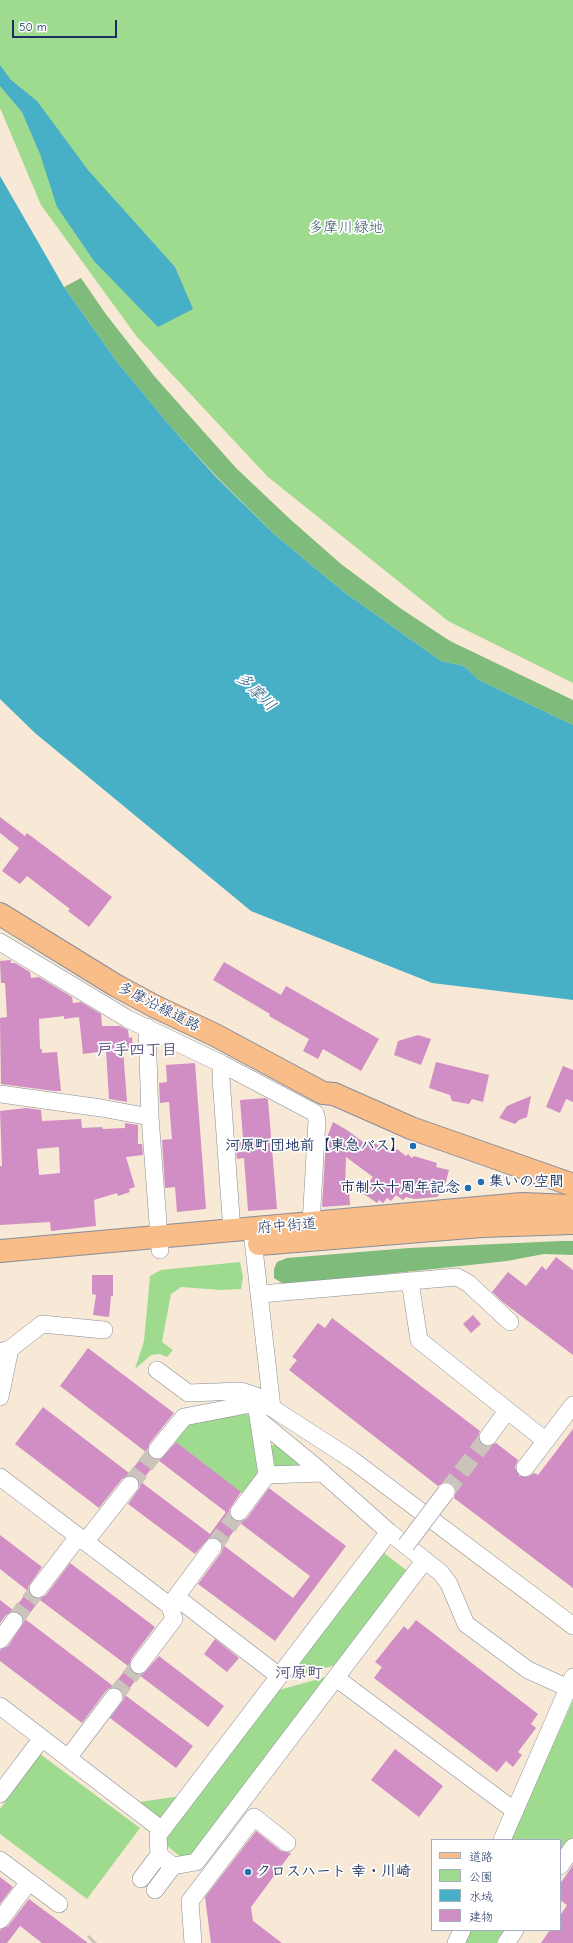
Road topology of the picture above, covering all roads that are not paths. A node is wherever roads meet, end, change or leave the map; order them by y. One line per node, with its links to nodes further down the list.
1 (0, 914): 5 (main road, 多摩沿線道路)
2 (0, 942): 3 (street)
3 (147, 1027): 4 (street); 7 (street)
4 (222, 1064): 11 (street); 13 (street)
5 (322, 1093): 8 (main road, 多摩沿線道路); 9 (main road, 多摩沿線道路)
6 (0, 1094): 7 (street)
7 (150, 1117): 14 (street)
8 (573, 1185)
9 (573, 1196)
10 (573, 1206): 11 (main road, 府中街道)
11 (311, 1224): 13 (main road, 府中街道)
12 (573, 1224): 13 (main road, 府中街道)
13 (246, 1234): 14 (main road, 府中街道); 18 (street)
14 (160, 1244): 15 (main road, 府中街道); 16 (main road, 府中街道)
15 (0, 1251)
16 (0, 1263)
17 (410, 1281): 18 (street); 19 (street); 26 (street)
18 (260, 1294): 25 (street)
19 (510, 1322)
20 (104, 1330): 21 (street)
21 (5, 1350): 23 (street)
22 (157, 1370): 25 (street)
23 (0, 1397)
24 (573, 1405): 29 (street)
25 (272, 1408): 46 (street)
26 (507, 1411): 28 (street); 29 (street)
27 (260, 1422): 30 (street); 32 (street); 33 (street)
28 (488, 1437)
29 (546, 1441): 31 (street)
30 (157, 1450)
31 (526, 1468)
32 (323, 1473): 33 (street); 38 (street)
33 (267, 1475): 37 (street)
34 (1, 1480): 39 (street)
35 (130, 1485): 39 (street)
36 (446, 1492): 40 (street, bridge)
37 (239, 1512)
38 (389, 1532): 40 (street); 49 (street)
39 (82, 1540): 43 (street); 44 (street)
40 (406, 1545): 42 (street)
41 (213, 1547): 44 (street)
42 (425, 1560): 50 (street); 51 (street)
43 (38, 1589)
44 (173, 1601): 48 (street); 49 (street)
45 (14, 1621): 47 (street)
46 (573, 1626)
47 (0, 1640)
48 (139, 1665)
49 (279, 1676): 58 (street)
50 (336, 1678): 57 (street); 65 (street)
51 (571, 1682): 57 (street)
52 (114, 1697): 55 (street)
53 (0, 1706): 54 (street)
54 (42, 1738): 55 (street); 56 (street)
55 (68, 1758): 58 (street)
56 (0, 1794)
57 (515, 1811): 59 (street)
58 (162, 1830): 62 (street)
59 (502, 1839)
60 (287, 1843): 73 (street)
61 (573, 1847): 64 (street)
62 (159, 1856): 65 (street); 66 (street)
63 (0, 1860): 67 (street)
64 (561, 1865)
65 (173, 1866): 68 (street)
66 (141, 1879)
67 (29, 1882): 69 (street); 70 (street)
68 (155, 1890)
69 (59, 1904)
70 (0, 1920)
71 (462, 1931): 74 (street)
72 (514, 1931): 75 (street)
73 (193, 1943)
74 (456, 1943)
75 (506, 1943)

